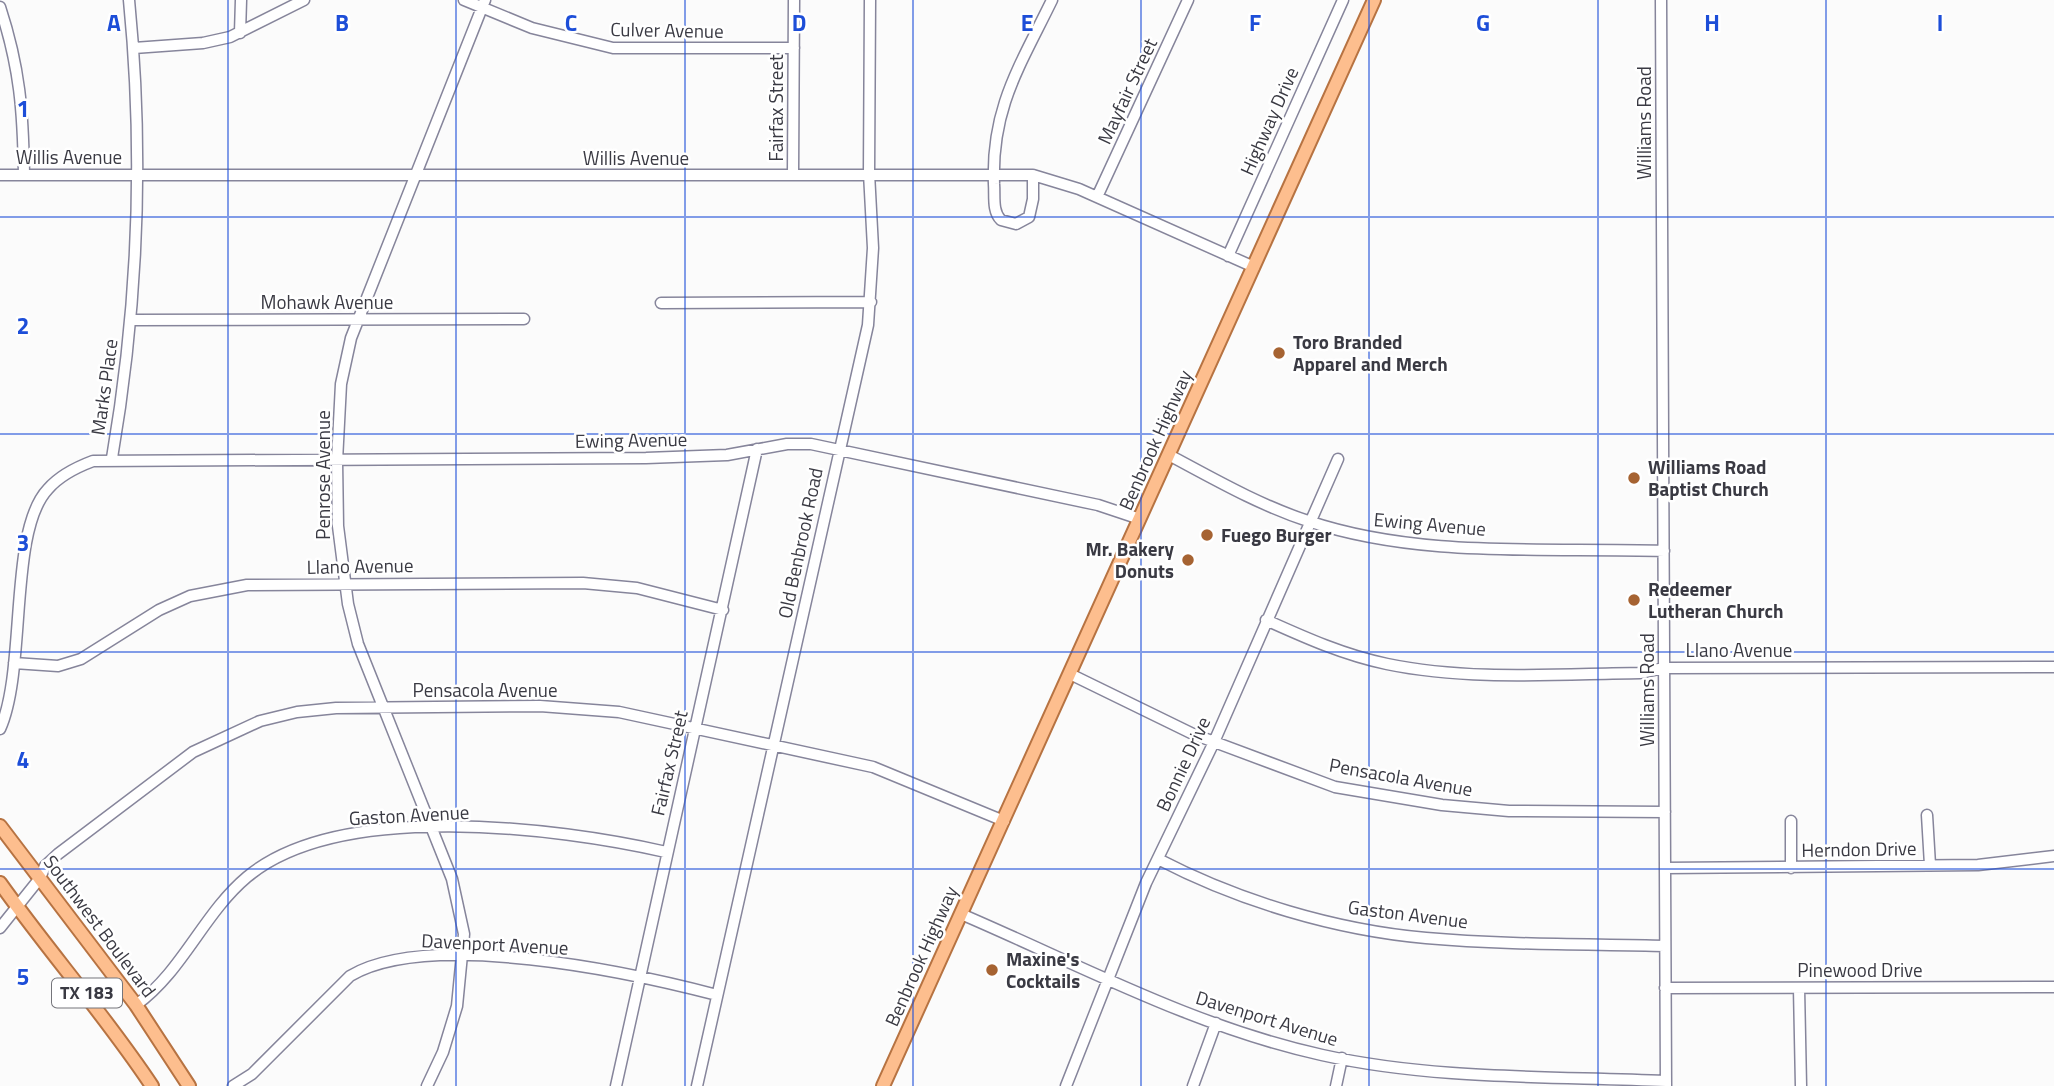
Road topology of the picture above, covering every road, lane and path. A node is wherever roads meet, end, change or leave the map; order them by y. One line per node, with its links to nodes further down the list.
1 (129, 0): 15 (street, Marks Place)
2 (241, 0): 14 (street)
3 (304, 0): 14 (street)
4 (464, 0): 12 (street, Culver Avenue)
5 (794, 0): 16 (street, Fairfax Street)
6 (870, 0): 17 (street, Old Benbrook Road)
7 (1052, 0): 21 (street)
8 (1188, 0): 25 (street, Mayfair Street)
9 (1343, 0): 26 (street, Highway Drive)
10 (1374, 0): 27 (main road, Benbrook Highway)
11 (1661, 0): 41 (street, Williams Road)
12 (483, 3): 16 (street, Culver Avenue); 24 (street, Penrose Avenue)
13 (0, 7): 18 (street)
14 (240, 33): 15 (street)
15 (134, 48): 19 (street, Marks Place)
16 (794, 48): 20 (street, Fairfax Street)
17 (869, 173): 20 (street, Willis Avenue); 21 (street, Willis Avenue); 28 (street, Old Benbrook Road)
18 (24, 174): 19 (street, Willis Avenue); 22 (street, Willis Avenue)
19 (137, 174): 24 (street, Willis Avenue); 31 (street, Marks Place)
20 (793, 174): 24 (street, Willis Avenue)
21 (994, 174): 23 (street, Willis Avenue); 23 (street)
22 (0, 175)
23 (1032, 175): 25 (street, Willis Avenue)
24 (413, 177): 32 (street, Penrose Avenue)
25 (1097, 197): 26 (street, Willis Avenue)
26 (1228, 256): 27 (street, Willis Avenue)
27 (1254, 267): 35 (main road, Benbrook Highway)
28 (871, 302): 29 (street); 34 (street, Old Benbrook Road)
29 (661, 303)
30 (524, 319): 32 (street, Mohawk Avenue)
31 (130, 320): 32 (street, Mohawk Avenue); 36 (street, Marks Place)
32 (358, 320): 38 (street, Penrose Avenue)
33 (757, 449): 34 (street, Ewing Avenue); 38 (street, Ewing Avenue); 43 (street, Fairfax Street)
34 (838, 449): 39 (street, Ewing Avenue); 53 (street, Old Benbrook Road)
35 (1169, 455): 39 (main road, Benbrook Highway); 40 (street, Ewing Avenue)
36 (112, 458): 38 (street, Ewing Avenue); 45 (street, Marks Place)
37 (1338, 459): 40 (street, Bonnie Drive)
38 (337, 461): 42 (street, Penrose Avenue)
39 (1140, 519): 48 (main road, Benbrook Highway)
40 (1310, 522): 41 (street, Ewing Avenue); 44 (street, Bonnie Drive)
41 (1664, 551): 47 (street, Williams Road)
42 (345, 584): 43 (street, Llano Avenue); 45 (street, Llano Avenue); 49 (street, Penrose Avenue)
43 (723, 610): 50 (street, Fairfax Street)
44 (1266, 620): 47 (street, Llano Avenue); 52 (street, Bonnie Drive)
45 (14, 663): 51 (street, Marks Place)
46 (2054, 667): 47 (street, Llano Avenue)
47 (1664, 668): 54 (street, Williams Road)
48 (1070, 674): 52 (street, Pensacola Avenue); 56 (main road, Benbrook Highway)
49 (383, 708): 50 (street, Pensacola Avenue); 59 (street, Penrose Avenue); 66 (street, Pensacola Avenue)
50 (695, 728): 53 (street, Pensacola Avenue); 60 (street, Fairfax Street)
51 (0, 729)
52 (1214, 742): 54 (street, Pensacola Avenue); 62 (street, Bonnie Drive)
53 (773, 745): 56 (street, Pensacola Avenue); 78 (street, Old Benbrook Road)
54 (1665, 812): 64 (street, Williams Road)
55 (1927, 815): 63 (street)
56 (1004, 821): 69 (main road, Benbrook Highway)
57 (1791, 821): 65 (street)
58 (0, 826): 66 (main road, Southwest Boulevard / TX 183)
59 (431, 828): 60 (street, Gaston Avenue); 72 (street, Penrose Avenue); 79 (street, Gaston Avenue)
60 (666, 852): 73 (street, Fairfax Street)
61 (2054, 856): 63 (street, Herndon Drive)
62 (1158, 859): 71 (street, Gaston Avenue); 74 (street, Bonnie Drive)
63 (1930, 865): 65 (street, Herndon Drive)
64 (1665, 868): 65 (street, Herndon Drive); 71 (street, Williams Road)
65 (1791, 868)
66 (40, 878): 68 (street, Pensacola Avenue); 79 (main road, Southwest Boulevard / TX 183)
67 (0, 883): 68 (main road, TX 183)
68 (16, 905): 70 (street); 83 (main road, TX 183)
69 (961, 914): 74 (street, Davenport Avenue); 89 (main road, Benbrook Highway)
70 (0, 928)
71 (1665, 946): 76 (street, Williams Road)
72 (463, 956): 73 (street, Davenport Avenue); 85 (street, Davenport Avenue); 86 (street, Penrose Avenue)
73 (640, 975): 78 (street, Davenport Avenue); 87 (street, Fairfax Street)
74 (1108, 980): 80 (street, Davenport Avenue); 90 (street, Bonnie Drive)
75 (2054, 987): 77 (street, Pinewood Drive)
76 (1665, 988): 77 (street, Pinewood Drive); 82 (street, Williams Road)
77 (1799, 988): 93 (street)
78 (717, 995): 88 (street, Old Benbrook Road)
79 (136, 1005): 84 (main road, Southwest Boulevard / TX 183)
80 (1216, 1024): 81 (street, Davenport Avenue); 91 (street)
81 (1342, 1058): 82 (street, Davenport Avenue); 92 (street)
82 (1666, 1083)
83 (152, 1086)
84 (189, 1086)
85 (233, 1086)
86 (427, 1086)
87 (616, 1086)
88 (697, 1086)
89 (883, 1086)
90 (1066, 1086)
91 (1192, 1086)
92 (1336, 1086)
93 (1801, 1086)

